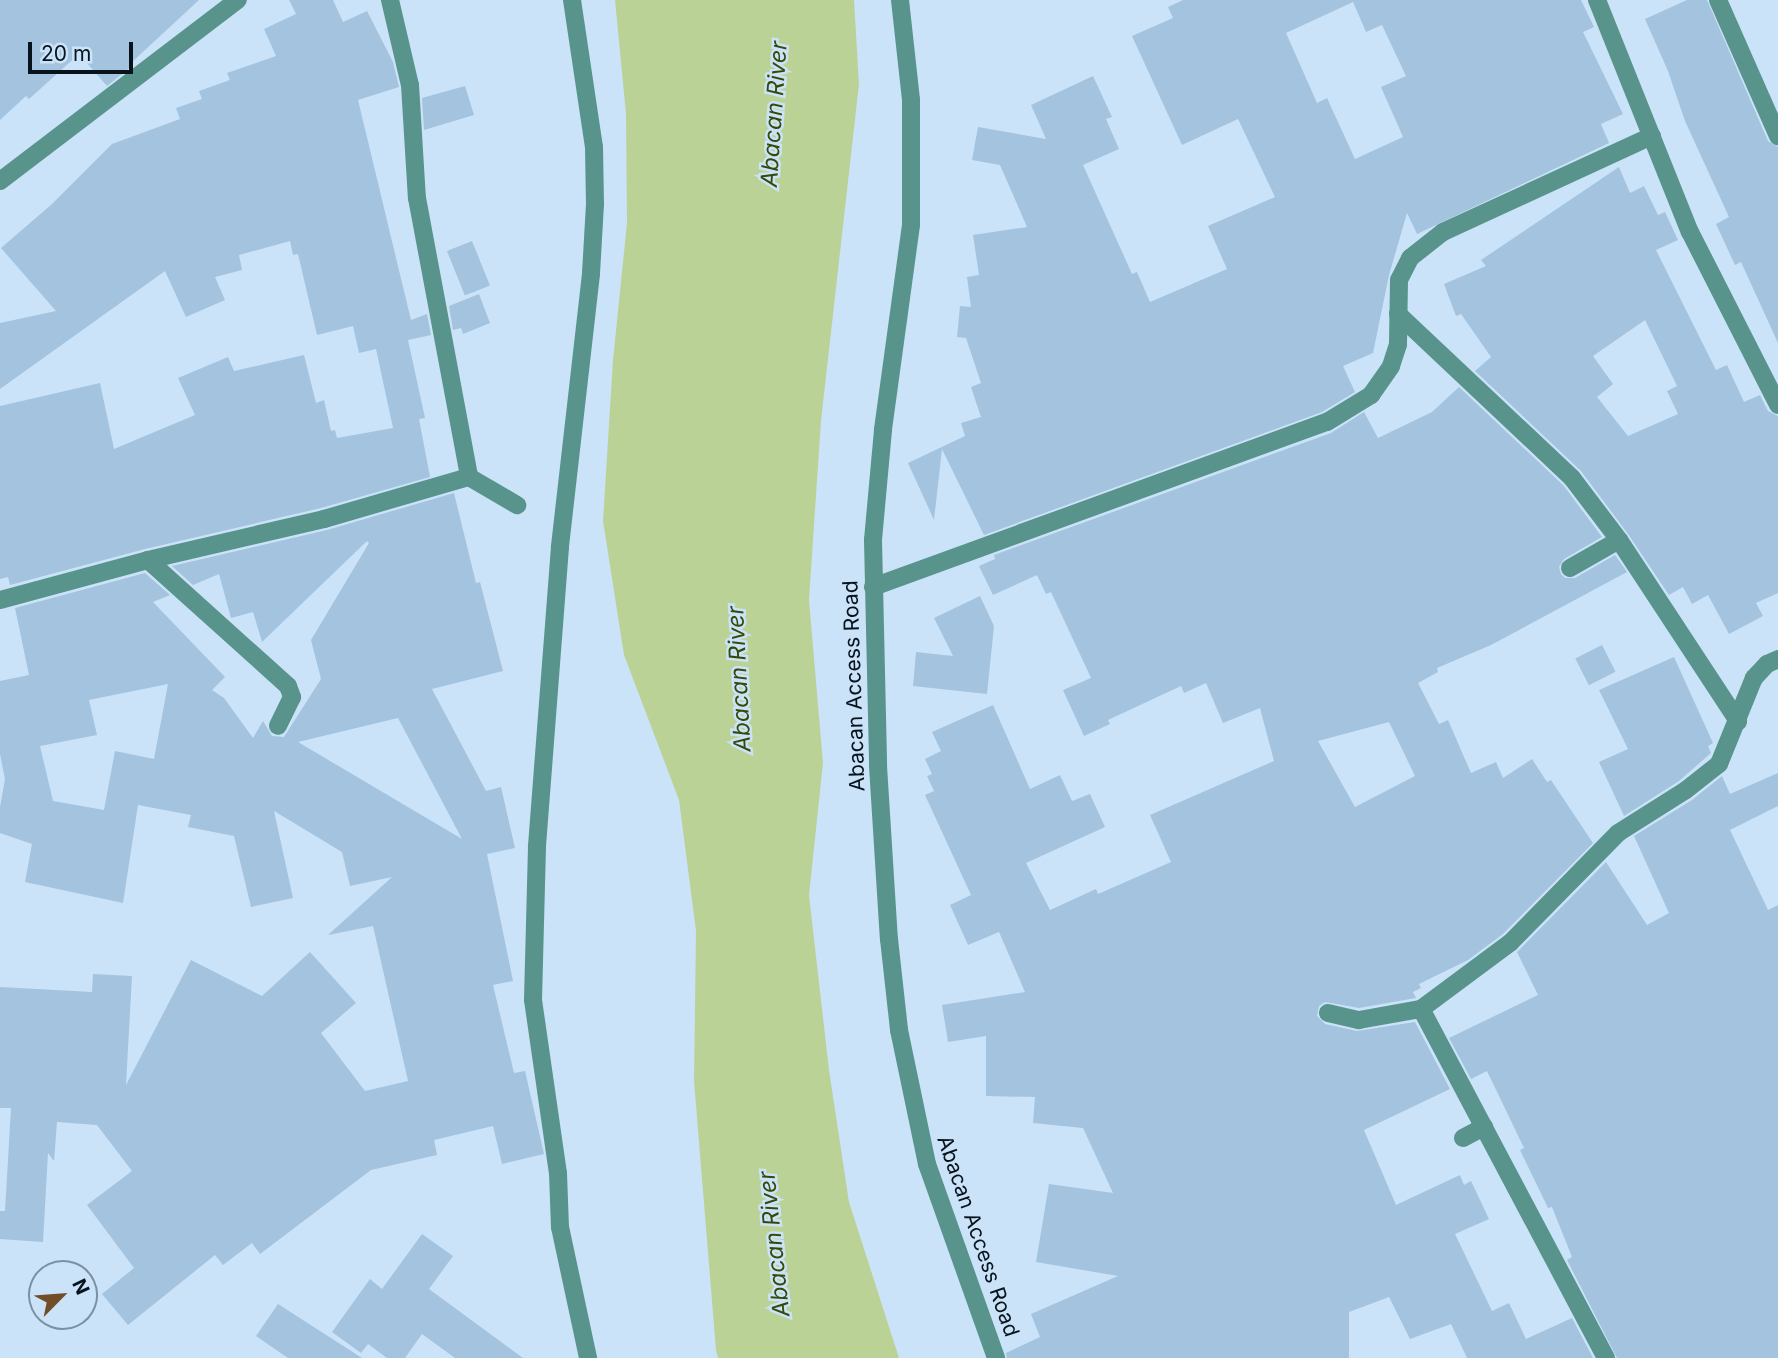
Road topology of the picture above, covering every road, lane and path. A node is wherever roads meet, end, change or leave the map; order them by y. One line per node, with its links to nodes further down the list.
1 (238, 0): 9 (street)
2 (390, 0): 12 (street)
3 (572, 0): 26 (street)
4 (900, 0): 17 (street, Abacan Access Road)
5 (1597, 0): 7 (street)
6 (1718, 0): 8 (street)
7 (1652, 136): 10 (street); 11 (street)
8 (1778, 136)
9 (0, 181)
10 (1398, 314): 14 (street); 17 (street)
11 (1778, 405)
12 (469, 477): 13 (street); 15 (street)
13 (517, 505)
14 (1619, 540): 16 (street); 20 (street)
15 (148, 560): 18 (street); 21 (street)
16 (1570, 568)
17 (873, 587): 27 (street, Abacan Access Road)
18 (0, 600)
19 (1778, 659): 20 (street)
20 (1738, 721): 22 (street)
21 (278, 726)
22 (1421, 1009): 23 (street); 24 (street)
23 (1328, 1013)
24 (1484, 1127): 25 (street); 28 (street)
25 (1463, 1138)
26 (589, 1358)
27 (996, 1358)
28 (1606, 1358)

